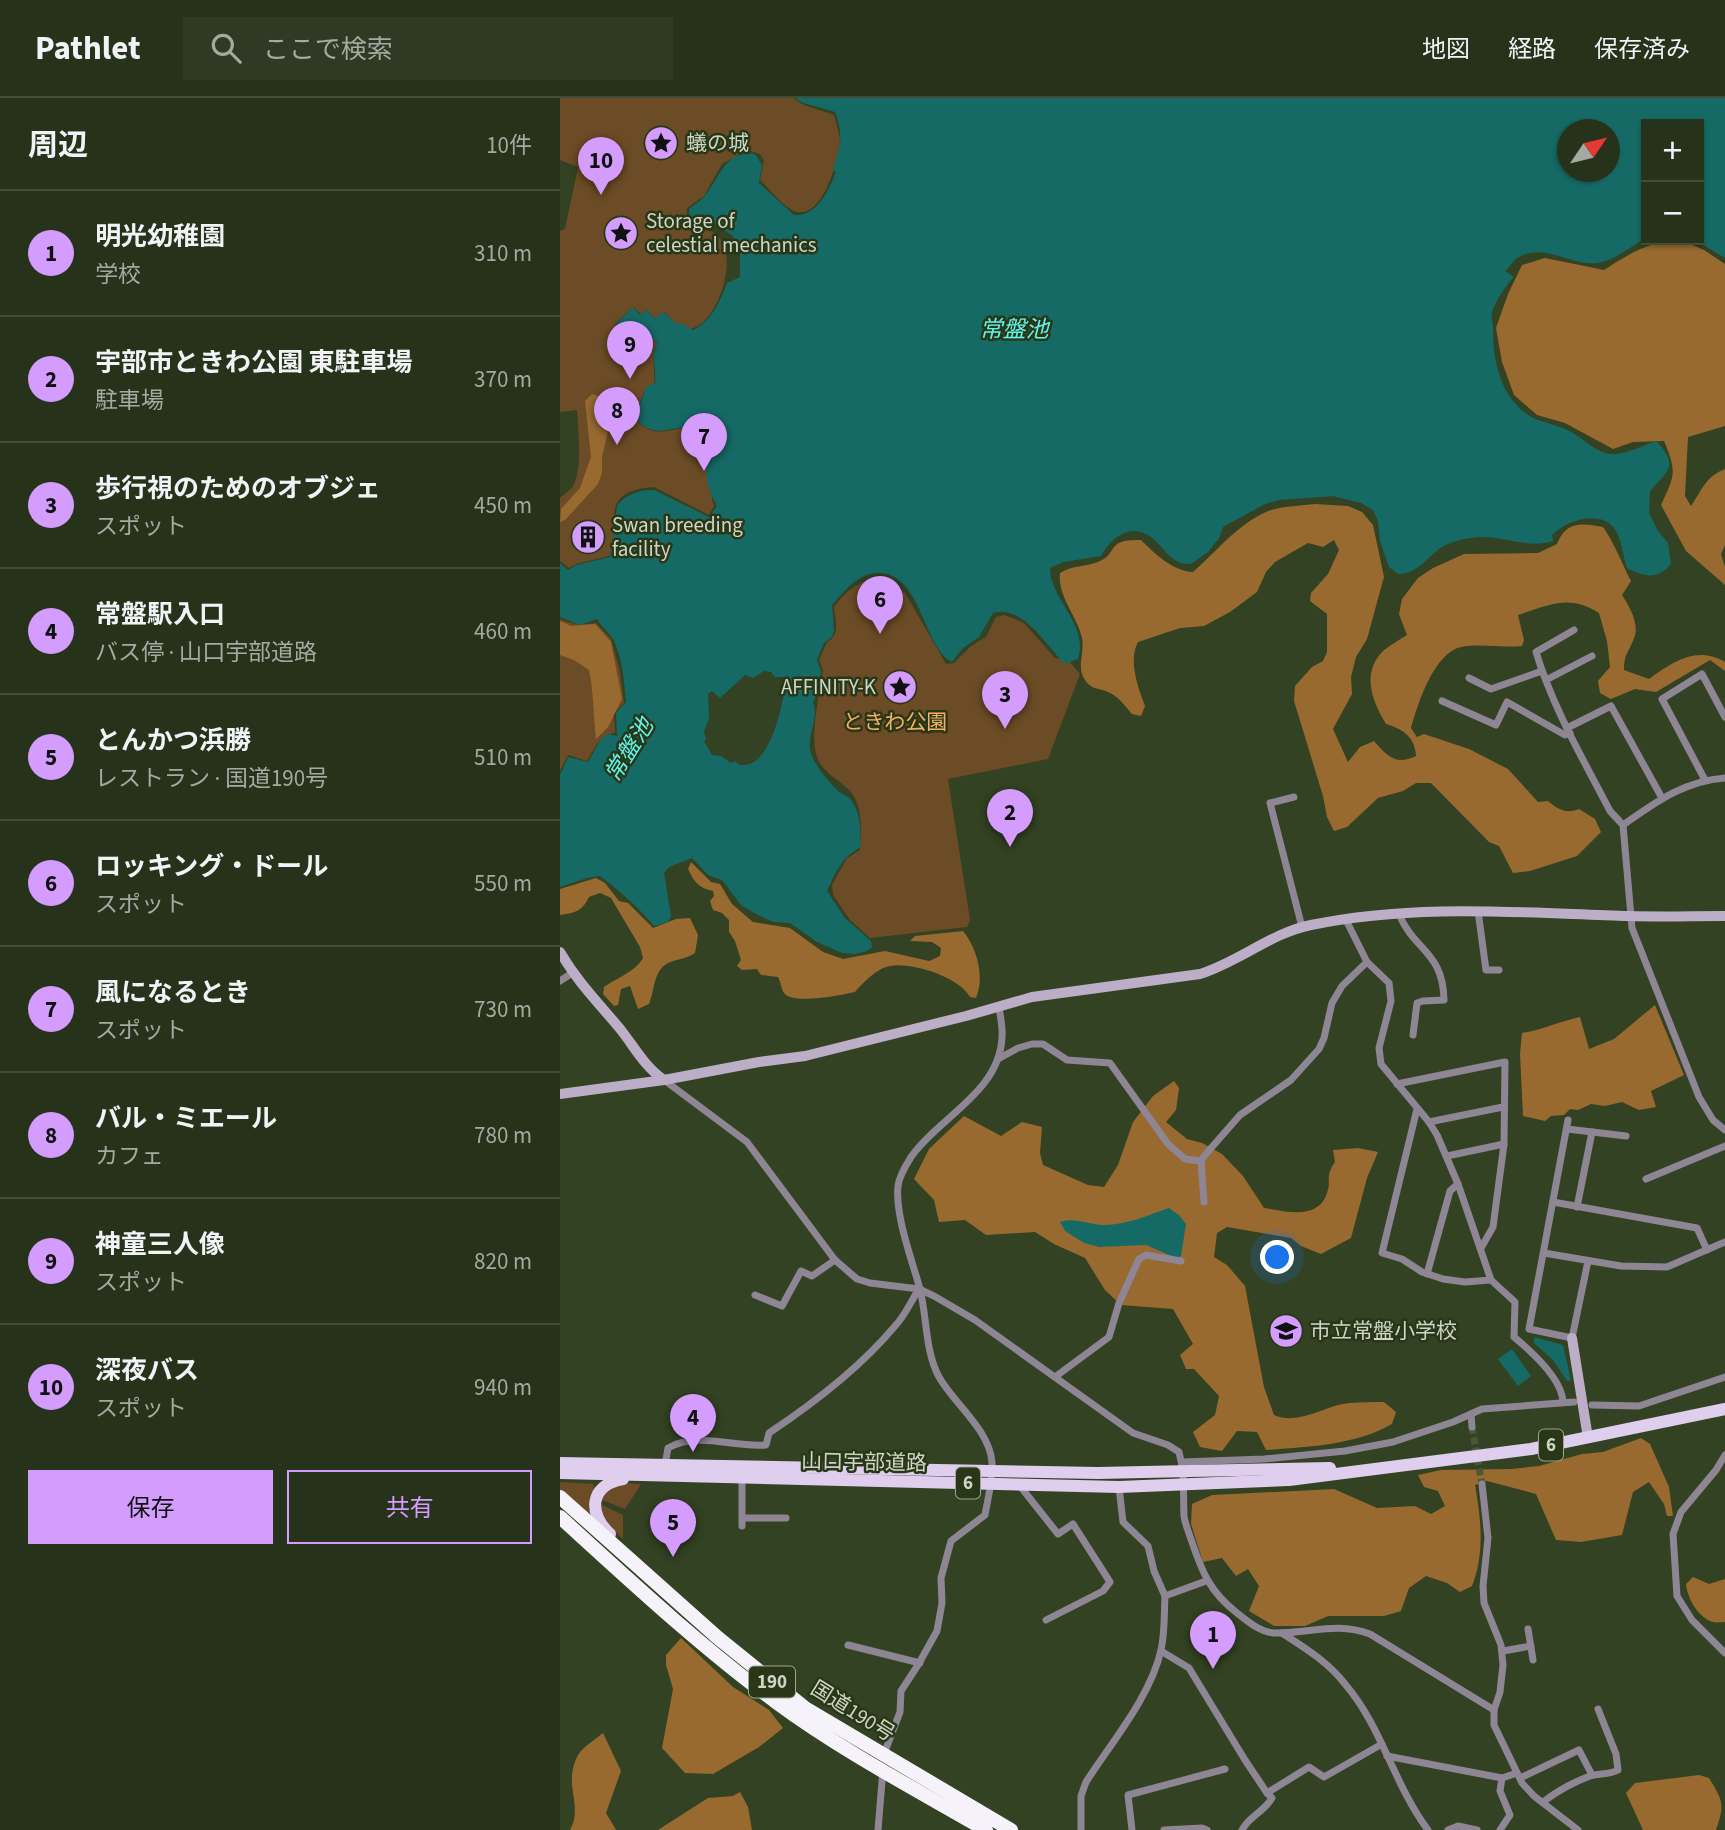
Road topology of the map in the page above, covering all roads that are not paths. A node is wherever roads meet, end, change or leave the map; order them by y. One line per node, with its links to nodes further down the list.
1 (1574, 630): 3 (street)
2 (1592, 656): 5 (street)
3 (1542, 671): 4 (street); 5 (street)
4 (1469, 678)
5 (1546, 680): 8 (street)
6 (1442, 701): 8 (street)
7 (1725, 717): 10 (street)
8 (1569, 730): 12 (street); 13 (street)
9 (1725, 778): 10 (street)
10 (1705, 780): 12 (street)
11 (1294, 797): 19 (street)
12 (1662, 798): 13 (street)
13 (1623, 825): 16 (street)
14 (1478, 911): 15 (street); 16 (street); 22 (street)
15 (1399, 914): 18 (street); 26 (street)
16 (1632, 916): 17 (street); 34 (street)
17 (1725, 916)
18 (1346, 919): 19 (street); 21 (street)
19 (1302, 927): 25 (street)
20 (560, 952): 23 (street)
21 (1367, 962): 29 (street); 40 (street)
22 (1499, 970)
23 (572, 973): 24 (street); 28 (street)
24 (560, 981)
25 (999, 1006): 27 (street); 28 (street)
26 (1413, 1035)
27 (998, 1059): 40 (street); 55 (street)
28 (664, 1080): 30 (street); 50 (street)
29 (1397, 1084): 31 (street); 32 (street)
30 (560, 1094)
31 (1503, 1107): 33 (street); 37 (street)
32 (1417, 1109): 33 (street); 53 (street)
33 (1429, 1122): 39 (street)
34 (1725, 1130)
35 (1592, 1132): 36 (street); 44 (street); 45 (street)
36 (1626, 1136)
37 (1504, 1144): 39 (street); 47 (street)
38 (1725, 1146): 41 (street)
39 (1447, 1156): 42 (street)
40 (1201, 1161): 43 (street)
41 (1646, 1179)
42 (1458, 1184): 47 (street); 53 (street)
43 (1204, 1202)
44 (1553, 1202): 45 (street); 49 (street)
45 (1577, 1207): 48 (street)
46 (1725, 1242): 48 (street)
47 (1481, 1248): 54 (street)
48 (1707, 1250): 52 (street)
49 (1544, 1253): 52 (street); 57 (street)
50 (835, 1260): 55 (street); 56 (street)
51 (1181, 1261): 58 (street)
52 (1588, 1261): 57 (street)
53 (1427, 1274): 54 (street)
54 (1491, 1279): 60 (street)
55 (919, 1289): 58 (street); 69 (street); 74 (street)
56 (755, 1295)
57 (1572, 1338): 66 (street)
58 (1055, 1377): 70 (street)
59 (1725, 1377): 62 (street)
60 (1563, 1402): 61 (street); 64 (street)
61 (1574, 1402)
62 (1592, 1405)
63 (1725, 1409): 66 (main road, 山口宇部道路 / 6)
64 (1471, 1414): 65 (street); 70 (street)
65 (1472, 1427)
66 (1588, 1438): 71 (main road, 山口宇部道路 / 6)
67 (1725, 1455): 93 (street)
68 (560, 1463): 69 (main road, 山口宇部道路 / 6)
69 (666, 1465): 74 (main road, 山口宇部道路 / 6)
70 (1183, 1467): 71 (main road, 山口宇部道路 / 6); 74 (main road, 山口宇部道路 / 6); 78 (street)
71 (1376, 1468): 78 (main road, 山口宇部道路 / 6)
72 (560, 1473): 73 (main road, 山口宇部道路 / 6)
73 (651, 1476): 75 (main road, 山口宇部道路 / 6); 84 (main road)
74 (991, 1478): 75 (main road, 山口宇部道路 / 6); 77 (main road, 山口宇部道路 / 6); 95 (street)
75 (742, 1479): 82 (street)
76 (1482, 1484): 92 (street)
77 (1020, 1485): 79 (main road, 山口宇部道路 / 6); 86 (street)
78 (1184, 1485): 79 (main road, 山口宇部道路 / 6); 83 (street)
79 (1119, 1487): 85 (street)
80 (560, 1497): 84 (highway, 国道190号 / 190)
81 (560, 1517): 100 (highway, 国道190号 / 190)
82 (786, 1518)
83 (1206, 1581): 85 (street); 88 (street)
84 (659, 1585): 100 (highway, 国道190号 / 190)
85 (1165, 1596): 91 (street)
86 (1046, 1620)
87 (1528, 1629): 90 (street)
88 (1282, 1632): 97 (street); 98 (street)
89 (848, 1645): 95 (street)
90 (1531, 1646): 92 (street); 94 (street)
91 (1161, 1651): 105 (street); 110 (street)
92 (1503, 1651): 97 (street)
93 (1725, 1653)
94 (1533, 1660)
95 (920, 1662): 100 (street)
96 (1598, 1709): 102 (street)
97 (1493, 1710): 103 (street)
98 (1382, 1744): 99 (street); 105 (street)
99 (1387, 1756): 104 (street); 115 (street)
100 (883, 1762): 107 (street); 108 (highway, 国道190号 / 190); 109 (highway, 国道190号 / 190)
101 (1225, 1769): 111 (street)
102 (1592, 1775): 103 (street); 106 (street)
103 (1518, 1776): 104 (street); 106 (street)
104 (1502, 1778): 118 (street)
105 (1268, 1793): 114 (street)
106 (1543, 1802): 119 (street)
107 (878, 1830)
108 (986, 1830)
109 (1011, 1830)
110 (1081, 1830)
111 (1132, 1830)
112 (1164, 1830): 113 (street)
113 (1207, 1830)
114 (1242, 1830)
115 (1428, 1830)
116 (1448, 1830): 117 (street)
117 (1477, 1830)
118 (1500, 1830)
119 (1578, 1830)

